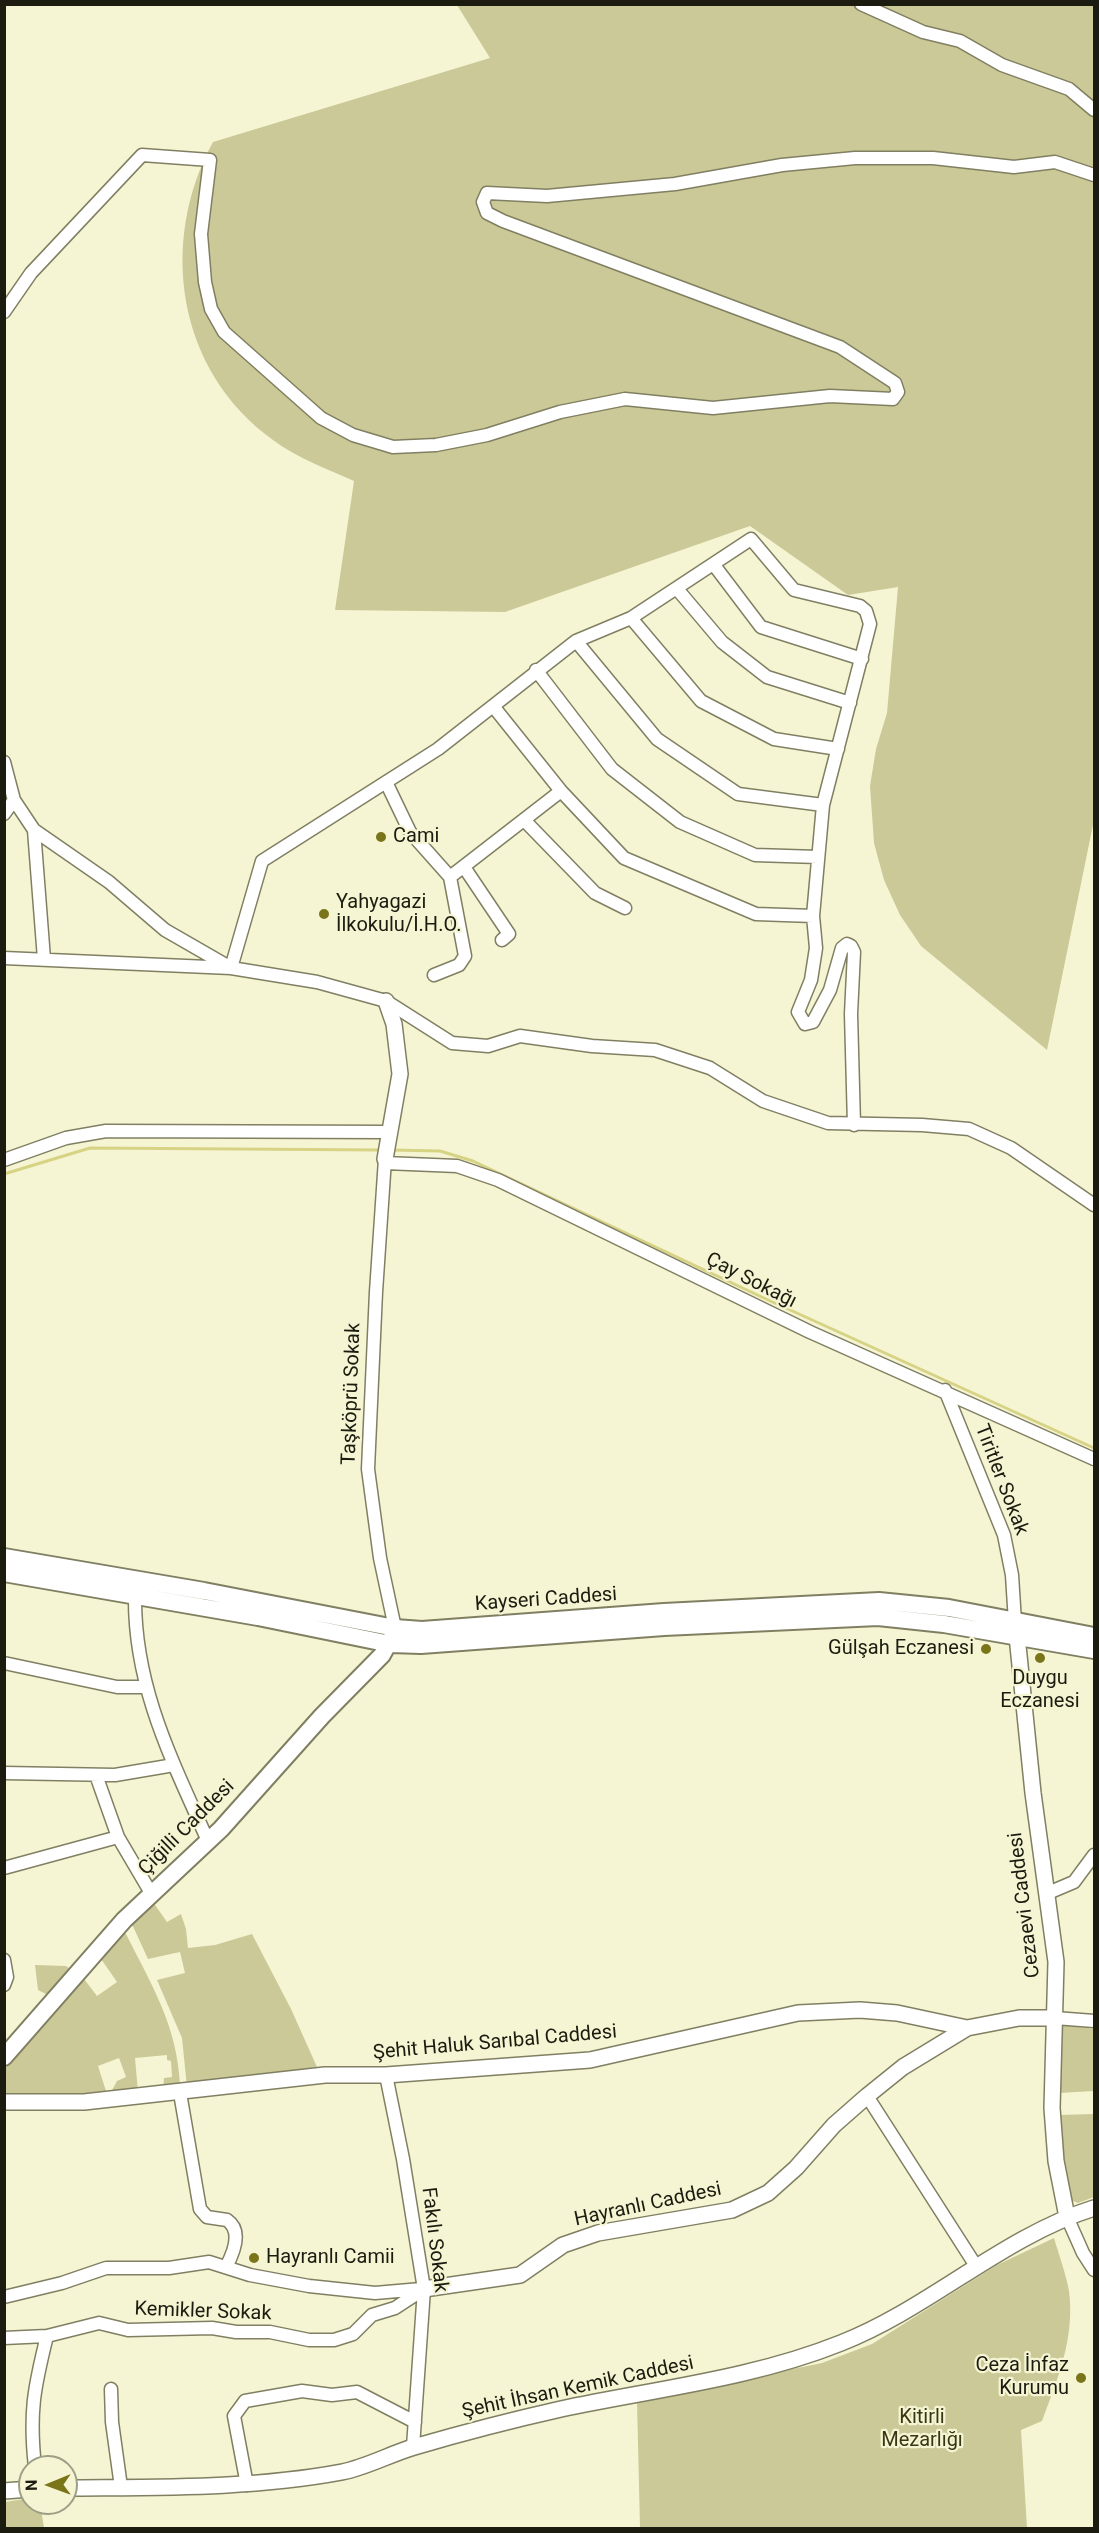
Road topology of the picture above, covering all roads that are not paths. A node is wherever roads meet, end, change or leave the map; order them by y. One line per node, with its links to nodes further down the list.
1 (861, 4): 2 (street)
2 (1095, 110)
3 (1095, 175): 4 (street)
4 (4, 312)
5 (714, 565): 6 (street); 9 (street); 9 (street)
6 (678, 590): 7 (street); 11 (street)
7 (631, 618): 8 (street); 13 (street)
8 (576, 641): 10 (street); 18 (street)
9 (862, 659): 11 (street)
10 (536, 670): 12 (street); 22 (street)
11 (850, 703): 13 (street)
12 (493, 706): 15 (street); 16 (street)
13 (838, 749): 18 (street)
14 (4, 762): 17 (street)
15 (386, 782): 24 (street); 30 (street)
16 (561, 791): 20 (street); 26 (street)
17 (14, 800): 19 (street); 21 (street)
18 (823, 805): 22 (street)
19 (4, 814)
20 (524, 820): 23 (street); 25 (street)
21 (34, 830): 29 (street); 30 (street)
22 (818, 857): 26 (street)
23 (464, 867): 24 (street); 27 (street)
24 (450, 877): 31 (street)
25 (625, 908)
26 (813, 916): 33 (street)
27 (502, 940)
28 (4, 958): 29 (street)
29 (44, 959): 30 (street)
30 (231, 968): 32 (street)
31 (434, 975)
32 (386, 1000): 33 (street); 34 (street)
33 (854, 1125): 37 (street)
34 (390, 1132): 35 (street); 36 (street)
35 (4, 1160)
36 (385, 1161): 38 (street, Çay Sokağı); 44 (street, Taşköprü Sokak)
37 (1095, 1205)
38 (945, 1390): 39 (street, Çay Sokağı); 43 (street, Tiritler Sokak)
39 (1095, 1459)
40 (4, 1557): 44 (main road, Kayseri Caddesi)
41 (4, 1573): 42 (main road, Kayseri Caddesi)
42 (135, 1596): 44 (main road, Kayseri Caddesi); 48 (street)
43 (1016, 1629): 44 (main road, Kayseri Caddesi); 45 (main road, Kayseri Caddesi); 46 (main road, Kayseri Caddesi); 57 (street, Cezaevi Caddesi)
44 (392, 1636): 53 (main road, Çiğilli Caddesi)
45 (1095, 1636)
46 (1095, 1650)
47 (4, 1663): 48 (street)
48 (145, 1687): 49 (street)
49 (174, 1765): 51 (street); 53 (street)
50 (4, 1773): 51 (street)
51 (96, 1775): 52 (street)
52 (118, 1838): 55 (street); 56 (street)
53 (208, 1841): 56 (main road, Çiğilli Caddesi)
54 (1095, 1855): 57 (street)
55 (4, 1868)
56 (151, 1893): 63 (main road, Çiğilli Caddesi)
57 (1048, 1893): 60 (street, Cezaevi Caddesi)
58 (4, 1960): 59 (street)
59 (4, 1985)
60 (1055, 2018): 61 (street); 62 (street, Şehit Haluk Sarıbal Caddesi); 69 (street, Cezaevi Caddesi)
61 (1095, 2021)
62 (967, 2028): 64 (street, Şehit Haluk Sarıbal Caddesi); 66 (street, Hayranlı Caddesi)
63 (4, 2057)
64 (386, 2075): 65 (street, Şehit Haluk Sarıbal Caddesi); 73 (street, Fakılı Sokak)
65 (180, 2093): 67 (street, Şehit Haluk Sarıbal Caddesi); 71 (street)
66 (867, 2096): 70 (street); 73 (street, Hayranlı Caddesi)
67 (4, 2102)
68 (1095, 2208): 69 (street, Şehit İhsan Kemik Caddesi)
69 (1067, 2217): 70 (street, Şehit İhsan Kemik Caddesi); 72 (street, Cezaevi Caddesi)
70 (976, 2265): 79 (street, Şehit İhsan Kemik Caddesi)
71 (226, 2267): 73 (street, Hayranlı Caddesi); 74 (street, Hayranlı Caddesi)
72 (1095, 2270)
73 (424, 2289): 75 (street, Kemikler Sokak); 78 (street, Fakılı Sokak)
74 (4, 2297)
75 (47, 2336): 76 (street, Kemikler Sokak); 80 (street)
76 (4, 2338)
77 (111, 2389): 82 (street)
78 (415, 2422): 79 (street, Fakılı Sokak); 81 (street)
79 (413, 2447): 81 (street, Şehit İhsan Kemik Caddesi)
80 (34, 2455)
81 (248, 2485): 82 (street, Şehit İhsan Kemik Caddesi)
82 (121, 2487): 83 (street, Şehit İhsan Kemik Caddesi)
83 (78, 2488)

